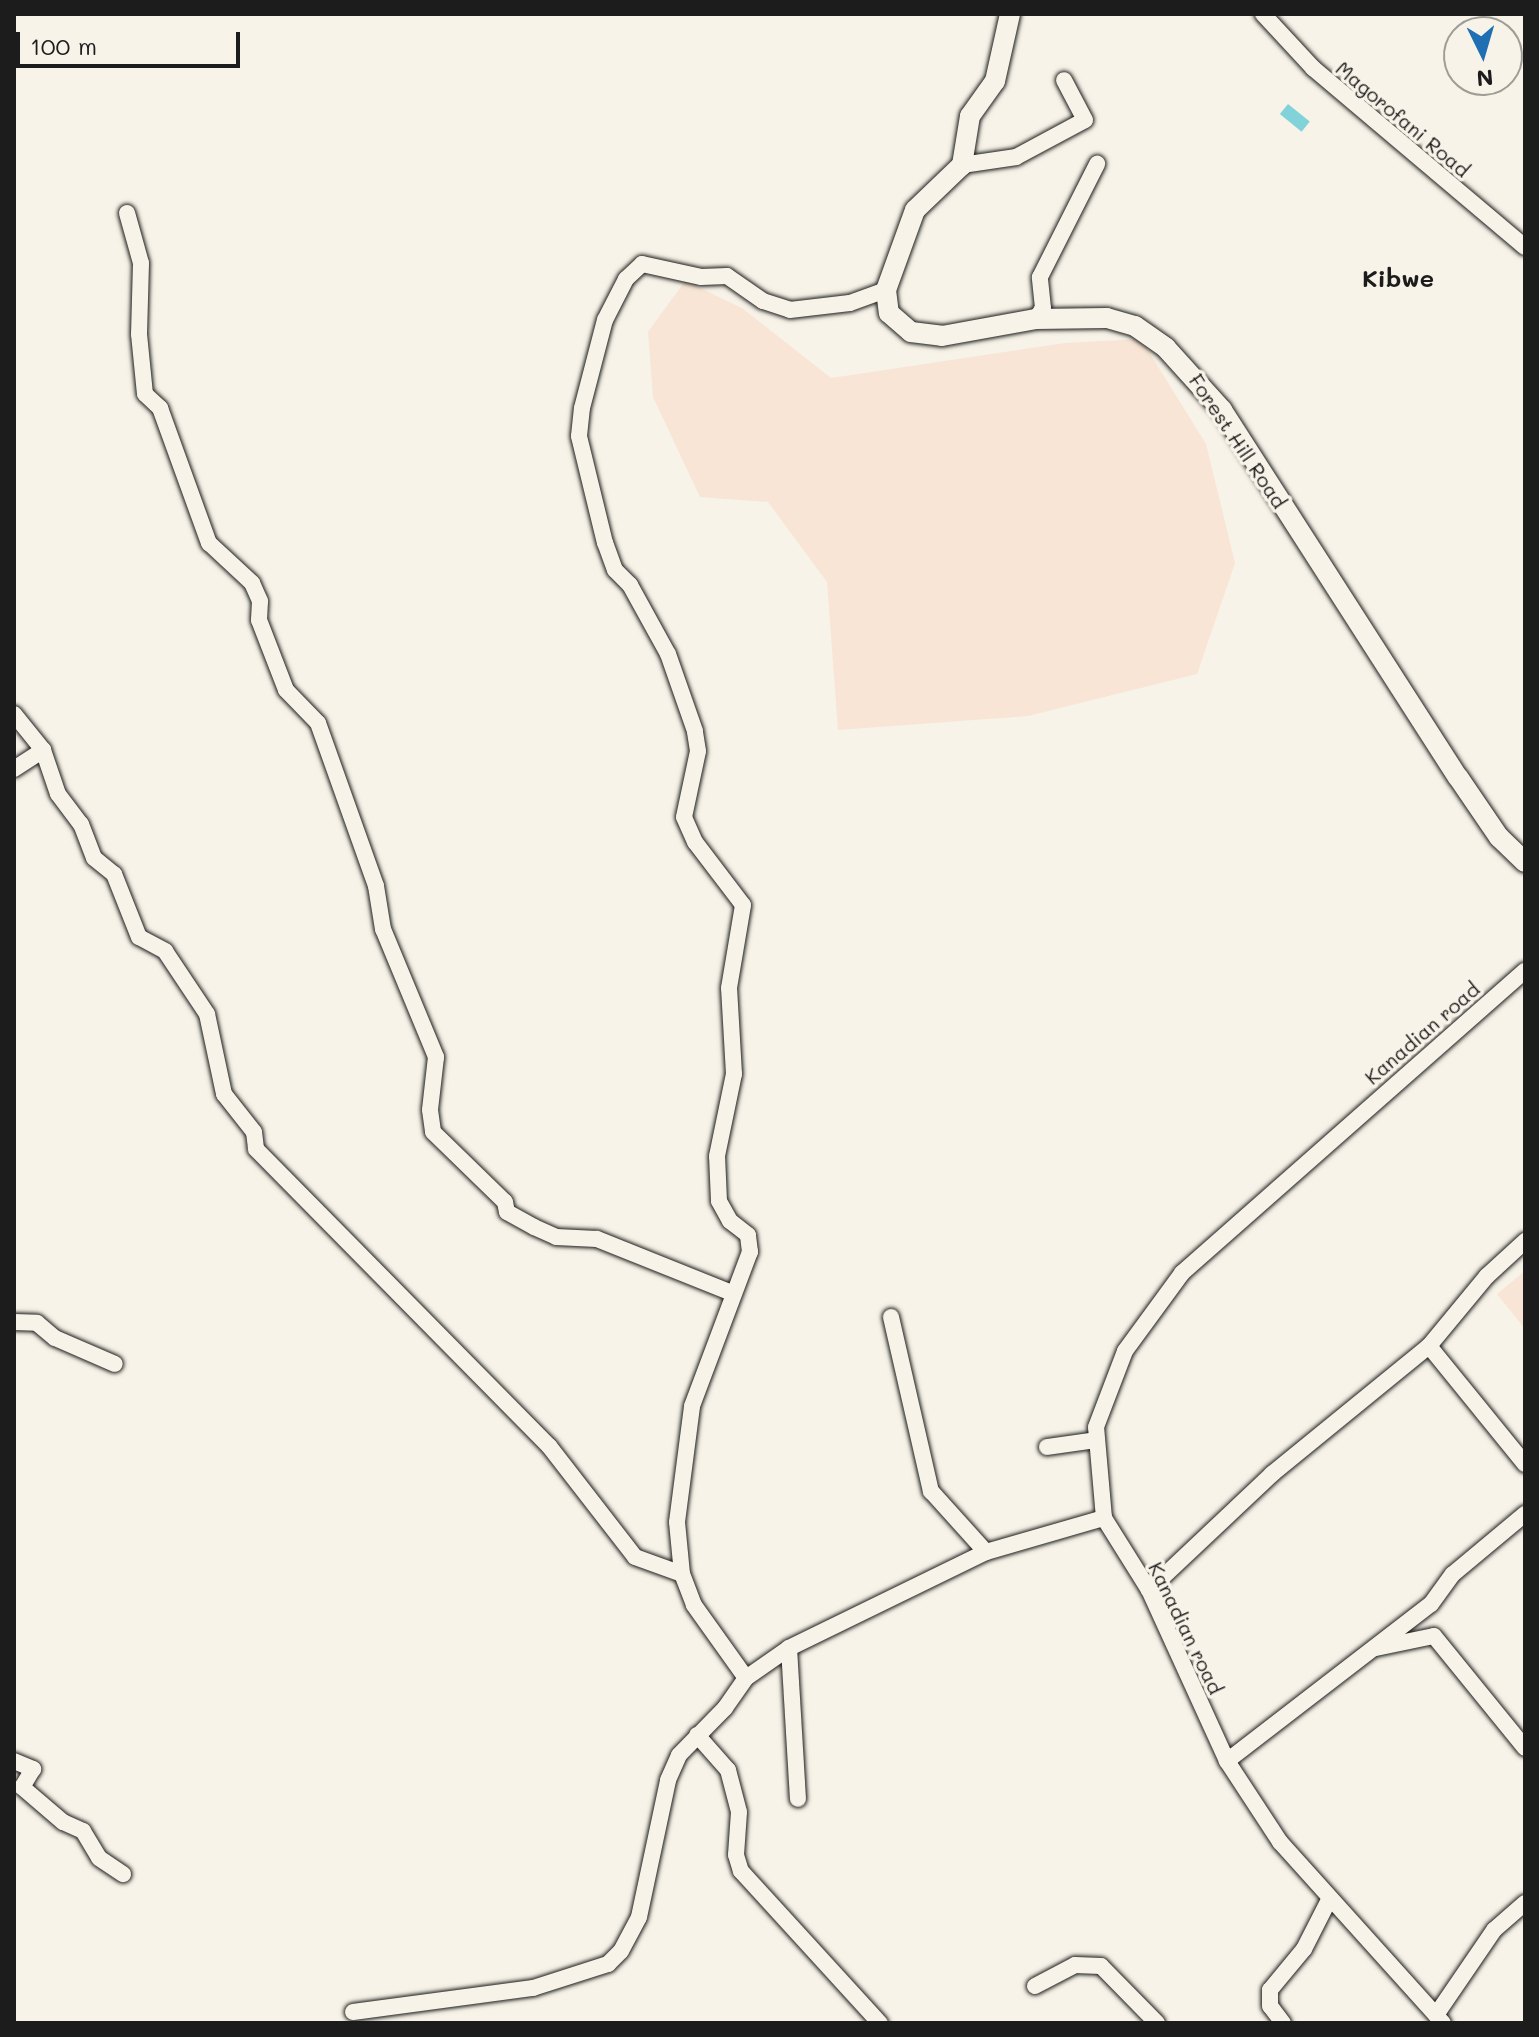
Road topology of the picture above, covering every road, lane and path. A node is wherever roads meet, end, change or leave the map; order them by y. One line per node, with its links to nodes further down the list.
1 (1010, 14): 5 (street)
2 (1268, 14): 7 (street, Magorofani Road)
3 (1064, 80): 5 (street)
4 (1097, 164): 9 (street)
5 (962, 165): 8 (street)
6 (127, 213): 16 (street)
7 (1525, 247)
8 (886, 290): 9 (street, Forest Hill Road); 16 (street)
9 (1036, 319): 13 (street, Forest Hill Road)
10 (14, 714): 11 (street)
11 (43, 750): 12 (street); 27 (street)
12 (14, 769)
13 (1525, 862)
14 (1525, 971): 21 (street, Kanadian road)
15 (1525, 1241): 19 (street)
16 (732, 1293): 27 (street)
17 (891, 1317): 26 (street)
18 (14, 1322): 20 (street)
19 (1429, 1346): 23 (street); 28 (street)
20 (115, 1364)
21 (1097, 1440): 22 (street); 25 (street, Kanadian road)
22 (1047, 1447)
23 (1525, 1464)
24 (1525, 1514): 29 (street)
25 (1104, 1518): 26 (street); 28 (street, Kanadian road)
26 (986, 1552): 31 (street)
27 (682, 1574): 33 (street)
28 (1149, 1590): 37 (street, Kanadian road)
29 (1431, 1604): 30 (street); 32 (street)
30 (1434, 1636): 32 (street); 35 (street)
31 (789, 1648): 33 (street); 38 (street)
32 (1370, 1649): 37 (street)
33 (746, 1678): 34 (street)
34 (697, 1735): 43 (street); 45 (street)
35 (1525, 1748)
36 (14, 1761): 39 (street)
37 (1227, 1761): 40 (street, Kanadian road)
38 (798, 1799)
39 (123, 1874)
40 (1330, 1898): 44 (street, Kanadian road); 47 (street)
41 (1525, 1903): 44 (street)
42 (1035, 1986): 46 (street)
43 (353, 2012)
44 (1439, 2019)
45 (880, 2023)
46 (1157, 2023)
47 (1283, 2023)

